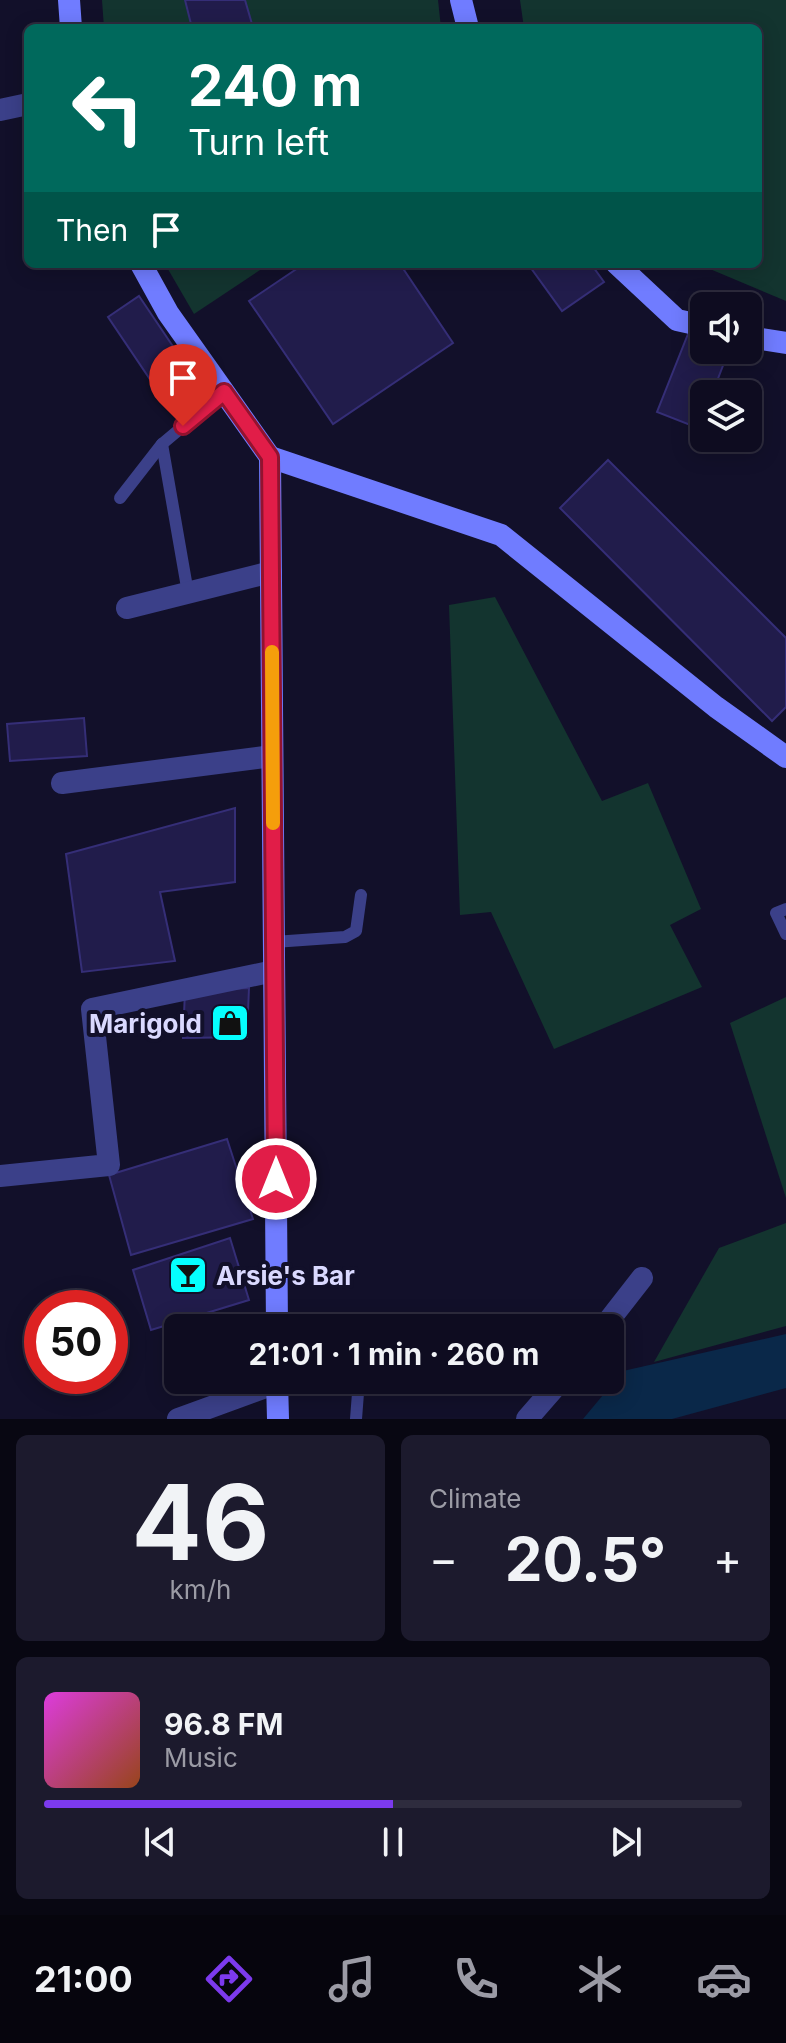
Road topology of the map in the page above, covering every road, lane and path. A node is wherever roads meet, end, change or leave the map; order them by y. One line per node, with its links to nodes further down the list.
1 (69, 0): 3 (main road)
2 (461, 0): 4 (main road)
3 (71, 24)
4 (467, 24)
5 (24, 105): 6 (street)
6 (0, 110)
7 (143, 268): 12 (main road)
8 (621, 268): 9 (main road)
9 (690, 323)
10 (762, 339): 11 (main road)
11 (786, 343)
12 (224, 392): 13 (lane); 14 (main road)
13 (162, 444): 15 (lane); 17 (lane)
14 (270, 457): 16 (main road); 20 (main road)
15 (120, 498)
16 (271, 572): 17 (street); 19 (main road)
17 (188, 593): 18 (street)
18 (127, 608)
19 (272, 756): 21 (street); 25 (main road)
20 (786, 757)
21 (62, 783)
22 (361, 895): 25 (lane)
23 (786, 909): 24 (lane)
24 (786, 934)
25 (274, 942): 26 (main road)
26 (274, 971): 27 (street); 29 (main road)
27 (0, 1176)
28 (642, 1278): 30 (street)
29 (277, 1314)
30 (614, 1314)
31 (243, 1394): 35 (street)
32 (277, 1394): 36 (main road)
33 (358, 1394): 37 (lane)
34 (549, 1394): 38 (street)
35 (178, 1419)
36 (278, 1419)
37 (356, 1419)
38 (527, 1419)

